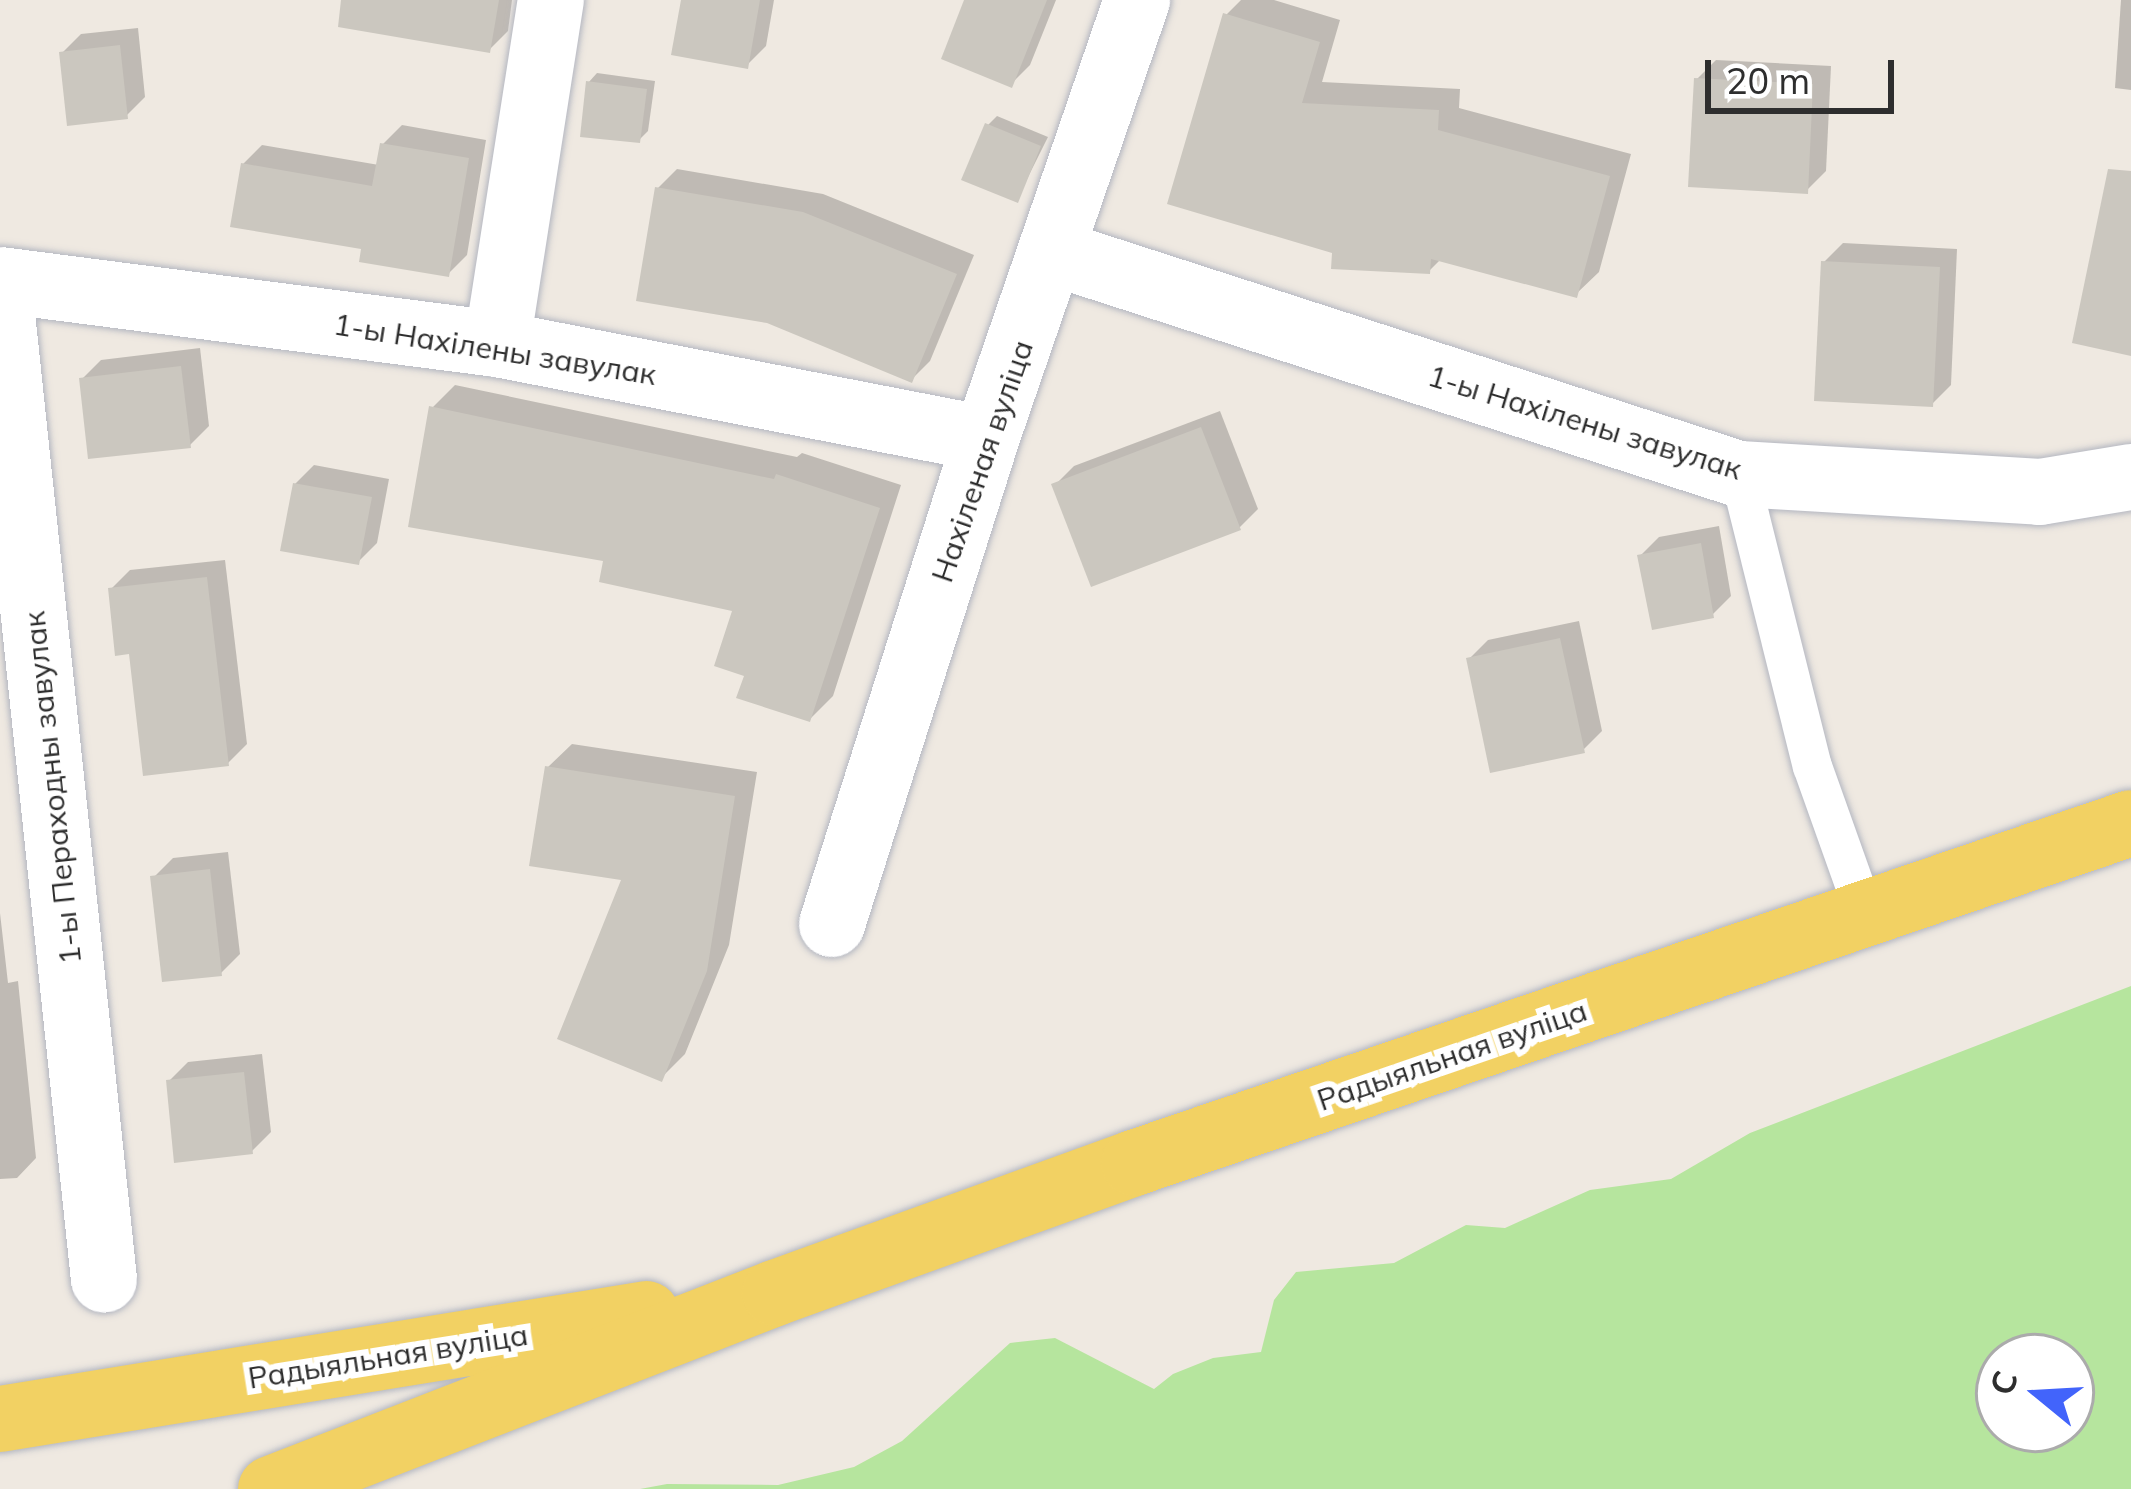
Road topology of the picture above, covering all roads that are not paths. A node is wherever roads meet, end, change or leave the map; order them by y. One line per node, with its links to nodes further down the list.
1 (551, 0): 6 (street)
2 (1137, 0): 3 (street, Нахіленая вуліца)
3 (1055, 253): 7 (street, Нахіленая вуліца); 8 (street, 1-ы Нахілены завулак)
4 (0, 280): 6 (street, 1-ы Нахілены завулак)
5 (0, 295): 13 (street, 1-ы Пераходны завулак)
6 (497, 344): 7 (street, 1-ы Нахілены завулак)
7 (986, 439): 12 (street, Нахіленая вуліца)
8 (1738, 474): 9 (street, 1-ы Нахілены завулак); 11 (lane)
9 (2131, 478)
10 (2131, 823): 11 (main road, Радыяльная вуліца)
11 (1865, 915): 14 (main road, Радыяльная вуліца)
12 (832, 924)
13 (104, 1280)
14 (775, 1293): 15 (main road, Радыяльная вуліца); 16 (main road, Радыяльная вуліца)
15 (0, 1419)
16 (271, 1489)

